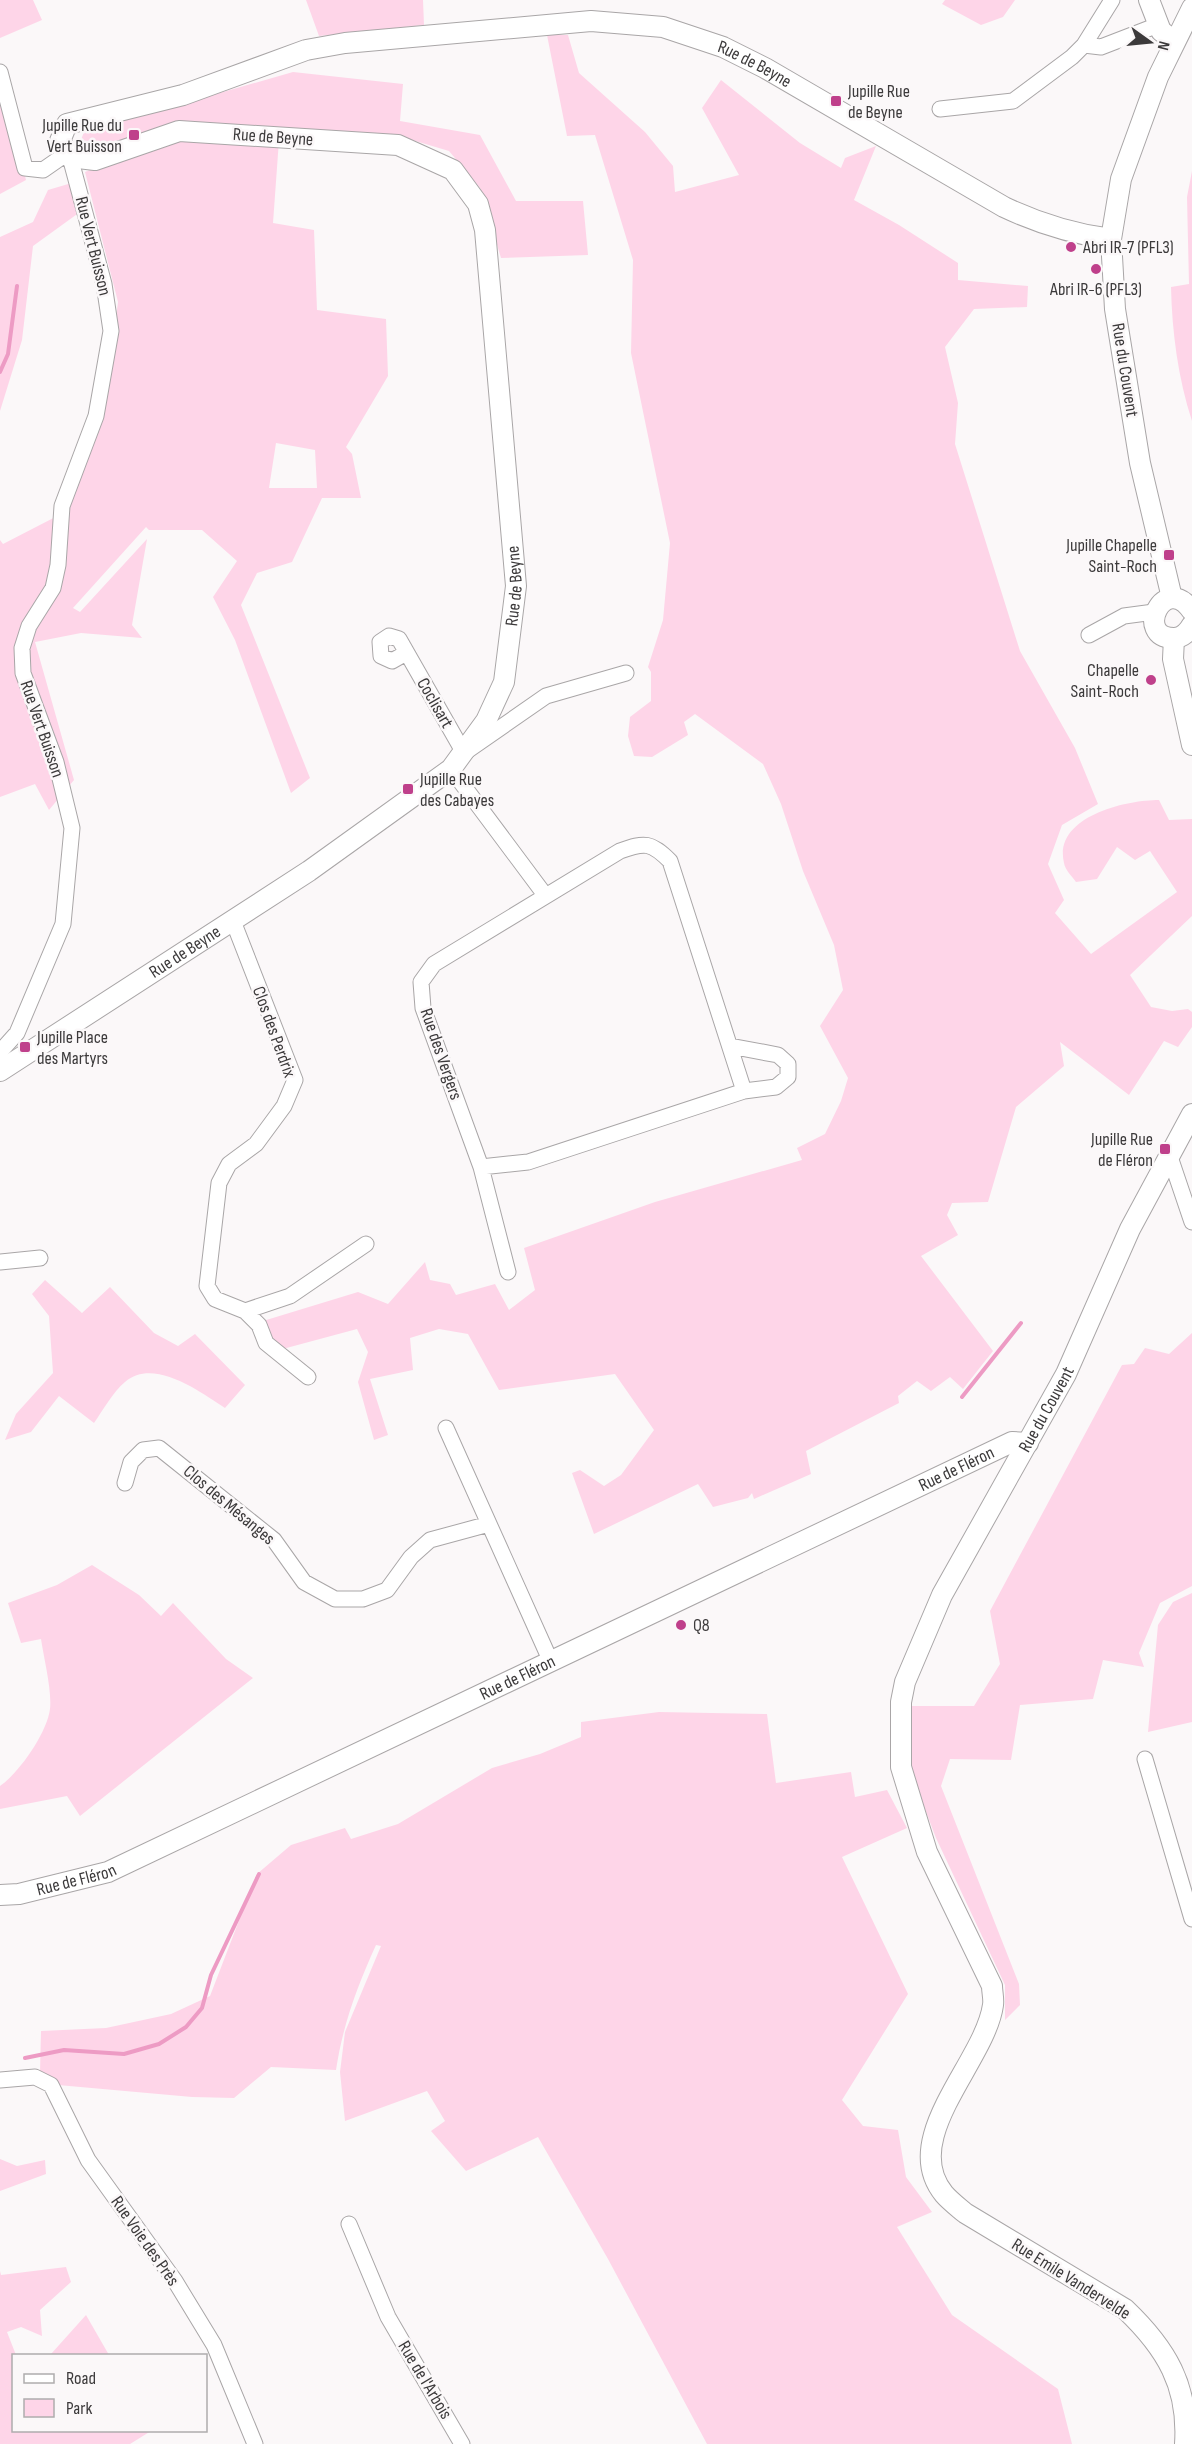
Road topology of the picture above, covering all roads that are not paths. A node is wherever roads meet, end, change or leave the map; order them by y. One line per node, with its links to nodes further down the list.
1 (1149, 0): 4 (street)
2 (1106, 3): 6 (street)
3 (1192, 8): 5 (street, Rue du Couvent)
4 (1158, 26): 5 (street); 6 (street)
5 (1173, 41): 10 (street, Rue du Couvent)
6 (1084, 45): 8 (street)
7 (0, 72): 9 (street)
8 (940, 109)
9 (68, 156): 10 (street, Rue de Beyne); 20 (street, Rue de Beyne); 25 (street, Rue Vert Buisson)
10 (1112, 239): 11 (street, Rue du Couvent)
11 (1172, 598): 12 (street); 13 (street)
12 (1192, 611)
13 (1154, 612): 15 (street); 16 (street)
14 (1192, 625): 16 (street)
15 (1089, 634)
16 (1174, 638): 19 (street)
17 (406, 653): 20 (street, Coclisart)
18 (626, 673): 20 (street)
19 (1192, 745)
20 (464, 753): 21 (street, Rue de Beyne)
21 (451, 769): 22 (street); 23 (street, Rue de Beyne)
22 (545, 895): 24 (street, Rue des Vergers); 30 (street, Rue des Vergers)
23 (233, 921): 26 (street, Rue de Beyne); 36 (street, Clos des Perdrix)
24 (730, 1046): 27 (street, Rue des Vergers); 27 (street)
25 (0, 1052)
26 (0, 1071)
27 (744, 1091): 30 (street)
28 (1192, 1114): 29 (street, Rue du Couvent)
29 (1169, 1154): 31 (street); 39 (street, Rue du Couvent)
30 (481, 1167): 35 (street, Rue des Vergers)
31 (1192, 1222)
32 (366, 1244): 36 (street)
33 (40, 1258): 34 (street)
34 (0, 1262)
35 (508, 1272)
36 (245, 1311): 37 (street)
37 (308, 1377)
38 (446, 1428): 41 (street)
39 (1028, 1443): 42 (street, Rue de Fléron); 47 (street, Rue du Couvent)
40 (125, 1483): 41 (street, Clos des Mésanges)
41 (489, 1524): 42 (street)
42 (551, 1662): 44 (street, Rue de Fléron)
43 (1145, 1760): 45 (street)
44 (0, 1895)
45 (1192, 1919)
46 (2, 2080): 49 (street, Rue Voie des Près)
47 (932, 2134): 51 (street, Rue Emile Vandervelde)
48 (349, 2224): 50 (street, Rue de l'Arbois)
49 (255, 2444)
50 (462, 2444)
51 (1185, 2444)

